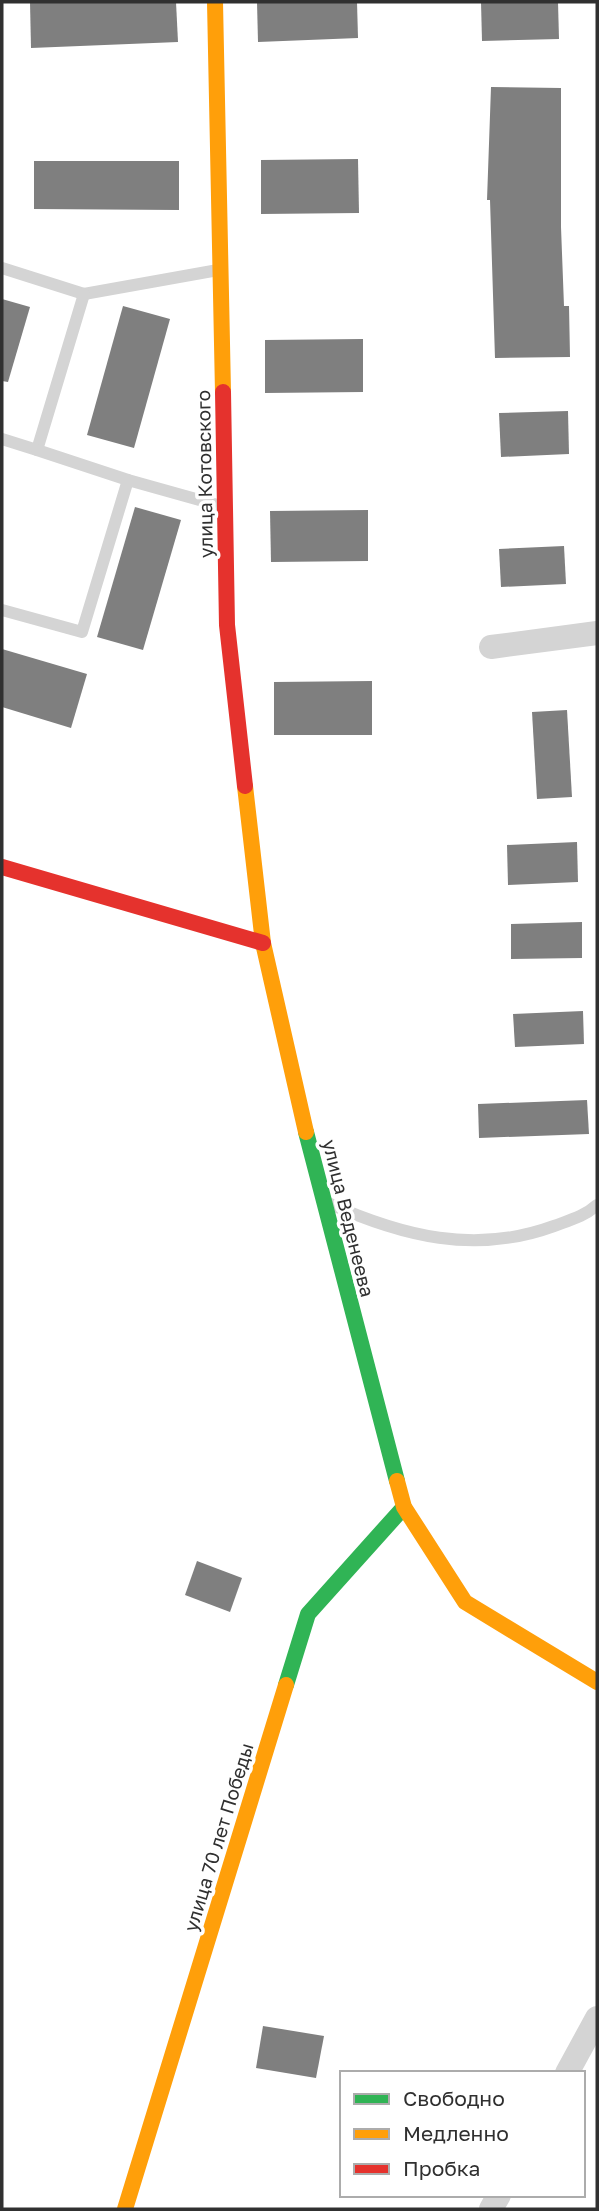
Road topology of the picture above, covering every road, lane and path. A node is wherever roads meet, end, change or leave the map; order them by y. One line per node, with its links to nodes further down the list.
1 (215, 2): 3 (street, улица Котовского)
2 (2, 268): 4 (lane)
3 (221, 270): 4 (lane); 8 (street, улица Котовского)
4 (84, 294): 6 (lane)
5 (2, 439): 6 (lane)
6 (37, 450): 7 (lane)
7 (128, 480): 8 (lane); 9 (lane)
8 (226, 508): 13 (street, улица Котовского)
9 (2, 610)
10 (597, 633): 11 (street)
11 (491, 646)
12 (2, 867): 13 (street)
13 (263, 943): 14 (street, улица Веденеева)
14 (321, 1200): 15 (lane); 16 (street, улица Веденеева)
15 (597, 1205)
16 (404, 1507): 17 (street, улица Веденеева); 20 (street, улица 70 лет Победы)
17 (597, 1682)
18 (597, 2018): 19 (street)
19 (568, 2071)
20 (125, 2209)

